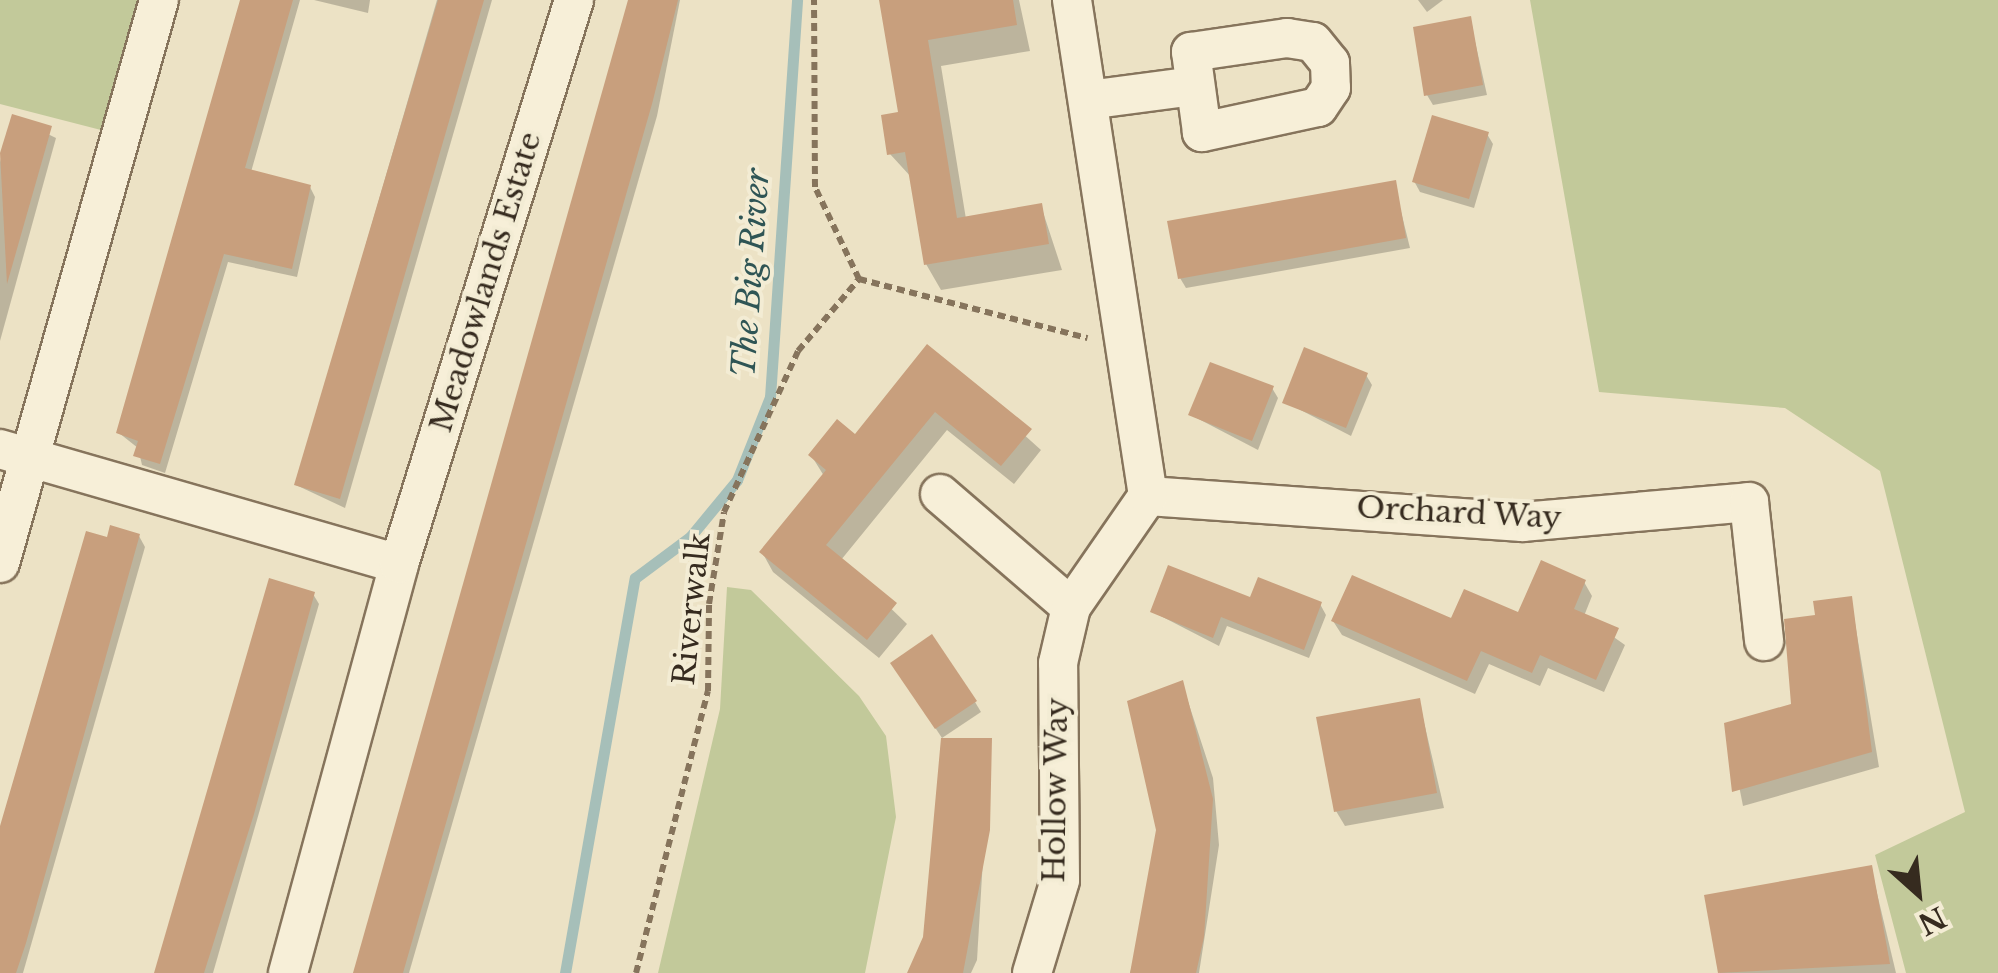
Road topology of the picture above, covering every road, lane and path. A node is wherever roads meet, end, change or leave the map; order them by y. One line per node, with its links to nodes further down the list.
1 (159, 0): 9 (street)
2 (574, 0): 13 (street, Meadowlands Estate)
3 (814, 0): 7 (path)
4 (1072, 0): 6 (street)
5 (1194, 86): 6 (street)
6 (1088, 100): 8 (street)
7 (859, 278): 8 (path); 17 (path, Riverwalk)
8 (1123, 336): 11 (street)
9 (15, 453): 12 (street); 13 (street)
10 (940, 494): 14 (street)
11 (1148, 496): 14 (street); 15 (street, Orchard Way)
12 (0, 563)
13 (399, 564): 16 (street, Meadowlands Estate)
14 (1071, 608): 18 (street, Hollow Way)
15 (1764, 641)
16 (288, 973)
17 (636, 973)
18 (1032, 973)

